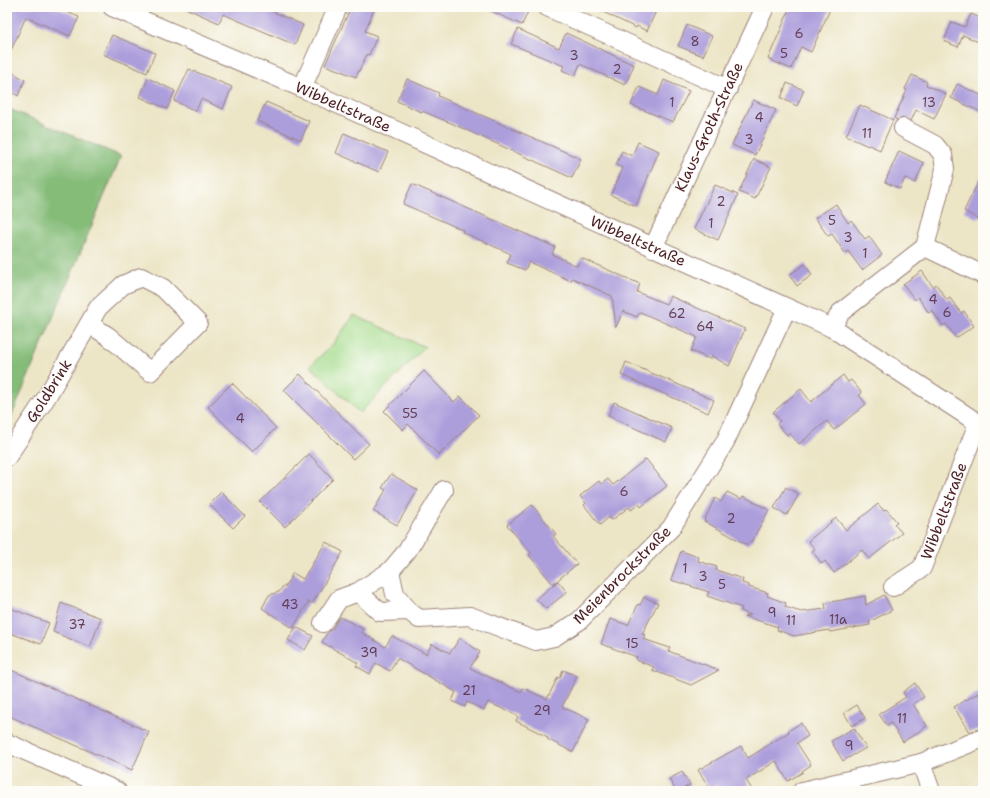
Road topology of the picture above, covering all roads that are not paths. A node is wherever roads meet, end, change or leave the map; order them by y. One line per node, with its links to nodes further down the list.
1 (112, 7): 5 (street, Wibbeltstraße)
2 (338, 7): 5 (street)
3 (547, 7): 6 (street)
4 (765, 7): 6 (street, Klaus-Groth-Straße)
5 (302, 88): 9 (street, Wibbeltstraße)
6 (728, 89): 9 (street, Klaus-Groth-Straße)
7 (902, 128): 8 (street)
8 (925, 247): 10 (street); 13 (street)
9 (653, 248): 11 (street, Wibbeltstraße)
10 (983, 275)
11 (787, 308): 13 (street, Wibbeltstraße); 19 (street, Meienbrockstraße)
12 (89, 324): 12 (street, Goldbrink); 14 (street, Goldbrink)
13 (832, 328): 17 (street, Wibbeltstraße)
14 (7, 457)
15 (444, 490): 16 (street)
16 (390, 571): 18 (street); 19 (street, Meienbrockstraße)
17 (893, 587)
18 (358, 592): 19 (street, Meienbrockstraße); 20 (street)
19 (409, 611)
20 (323, 623)
21 (983, 738): 23 (street)
22 (7, 743): 24 (street)
23 (921, 763): 25 (street); 26 (street)
24 (118, 791)
25 (802, 791)
26 (931, 791)

